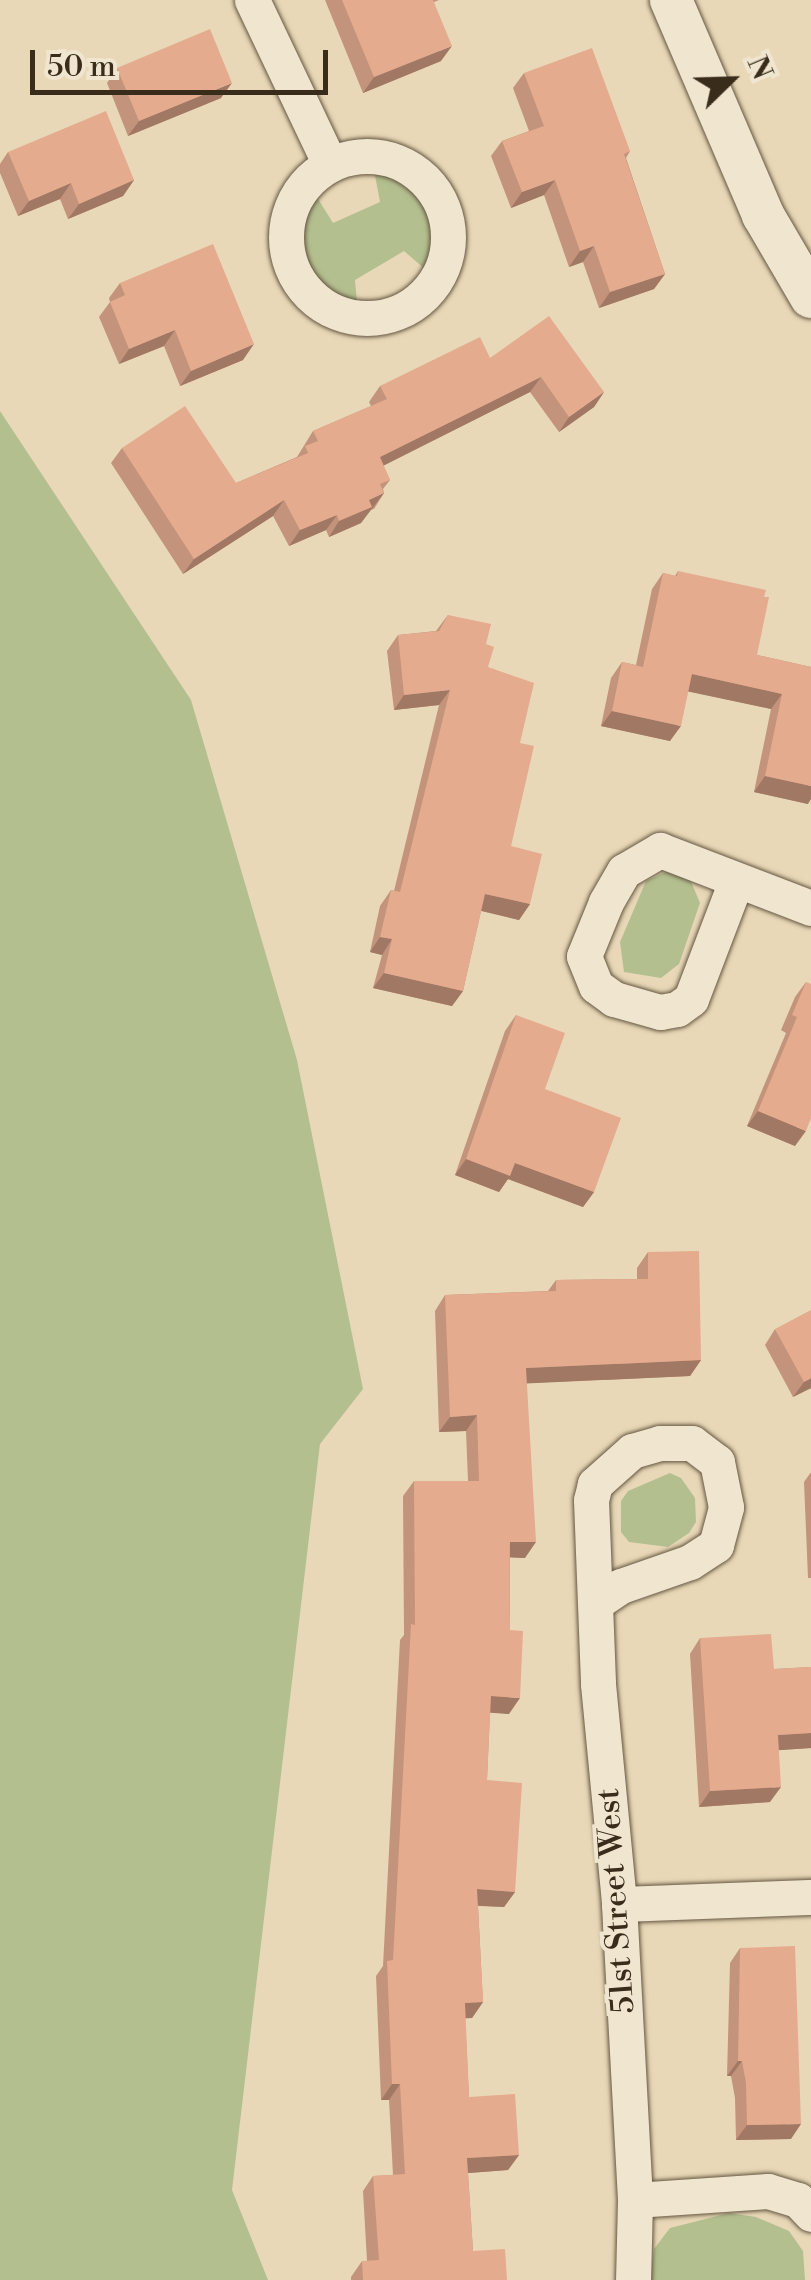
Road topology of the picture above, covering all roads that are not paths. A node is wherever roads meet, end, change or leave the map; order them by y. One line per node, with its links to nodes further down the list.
1 (252, 0): 3 (street)
2 (671, 0): 4 (street)
3 (330, 164): 3 (street)
4 (811, 297)
5 (736, 880): 5 (street); 6 (street)
6 (811, 908)
7 (597, 1602): 7 (street, 51st Street West); 9 (street, 51st Street West)
8 (811, 1898): 9 (street)
9 (619, 1904): 10 (street, 51st Street West)
10 (635, 2200): 11 (street); 12 (street, 51st Street West)
11 (811, 2214)
12 (632, 2280)

